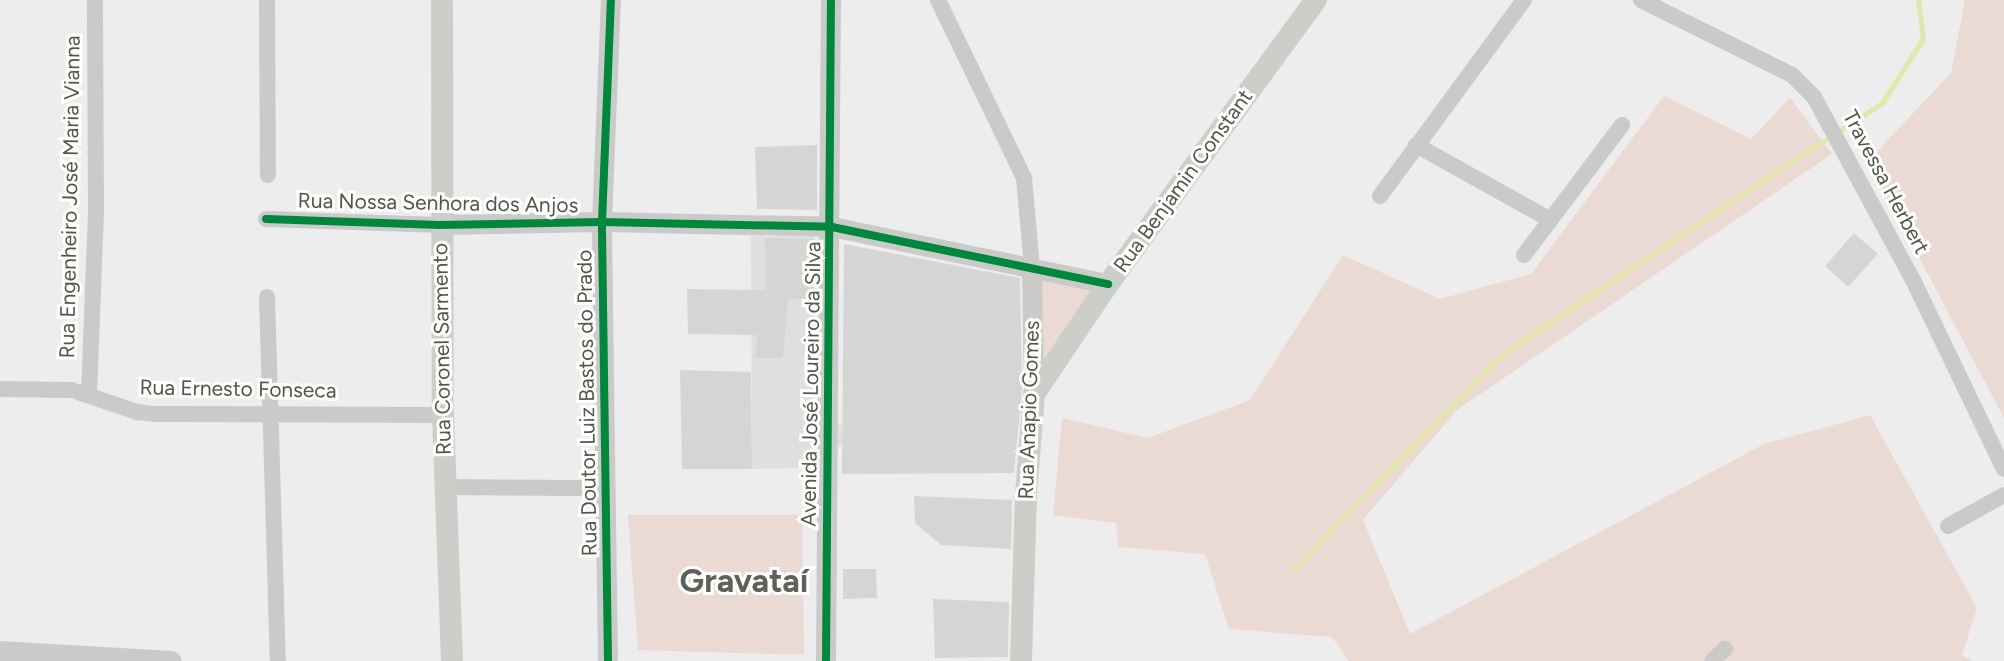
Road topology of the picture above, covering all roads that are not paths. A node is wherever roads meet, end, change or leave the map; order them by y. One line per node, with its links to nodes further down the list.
1 (95, 0): 24 (street, Rua Engenheiro José Maria Vianna)
2 (267, 0): 12 (street)
3 (442, 0): 17 (main road, Rua Coronel Sarmento)
4 (611, 0): 16 (street, Rua Doutor Luiz Bastos do Prado)
5 (831, 0): 18 (street, Avenida José Loureiro da Silva)
6 (938, 0): 20 (street, Rua Anapio Gomes)
7 (1316, 0): 21 (main road, Rua Benjamin Constant)
8 (1524, 0): 11 (street)
9 (1641, 0): 28 (street, Travessa Herbert)
10 (1622, 124): 15 (street)
11 (1416, 144): 13 (street); 15 (street)
12 (268, 175)
13 (1380, 196)
14 (266, 219): 17 (street, Rua Nossa Senhora dos Anjos)
15 (1551, 220): 19 (street)
16 (602, 222): 17 (street, Rua Nossa Senhora dos Anjos); 18 (street, Rua Nossa Senhora dos Anjos); 30 (street, Rua Doutor Luiz Bastos do Prado)
17 (441, 225): 27 (main road, Rua Coronel Sarmento)
18 (832, 228): 20 (street, Rua Nossa Senhora dos Anjos); 39 (street, Avenida José Loureiro da Silva)
19 (1524, 255)
20 (1032, 267): 21 (street, Rua Nossa Senhora dos Anjos); 25 (street, Rua Anapio Gomes)
21 (1108, 284): 25 (main road, Rua Benjamin Constant)
22 (267, 297): 26 (street)
23 (0, 389): 24 (street, Rua Ernesto Fonseca)
24 (89, 394): 26 (street, Rua Ernesto Fonseca)
25 (1034, 394): 40 (main road, Rua Anapio Gomes)
26 (273, 413): 27 (street, Rua Ernesto Fonseca); 36 (street)
27 (442, 415): 29 (main road, Rua Coronel Sarmento)
28 (2004, 469)
29 (444, 488): 30 (street); 37 (main road, Rua Coronel Sarmento)
30 (607, 488): 38 (street, Rua Doutor Luiz Bastos do Prado)
31 (2004, 495): 32 (street)
32 (1948, 526)
33 (1725, 649): 41 (street)
34 (0, 651): 35 (street)
35 (172, 661)
36 (278, 661)
37 (453, 661)
38 (608, 661)
39 (826, 661)
40 (1021, 661)
41 (1712, 661)

